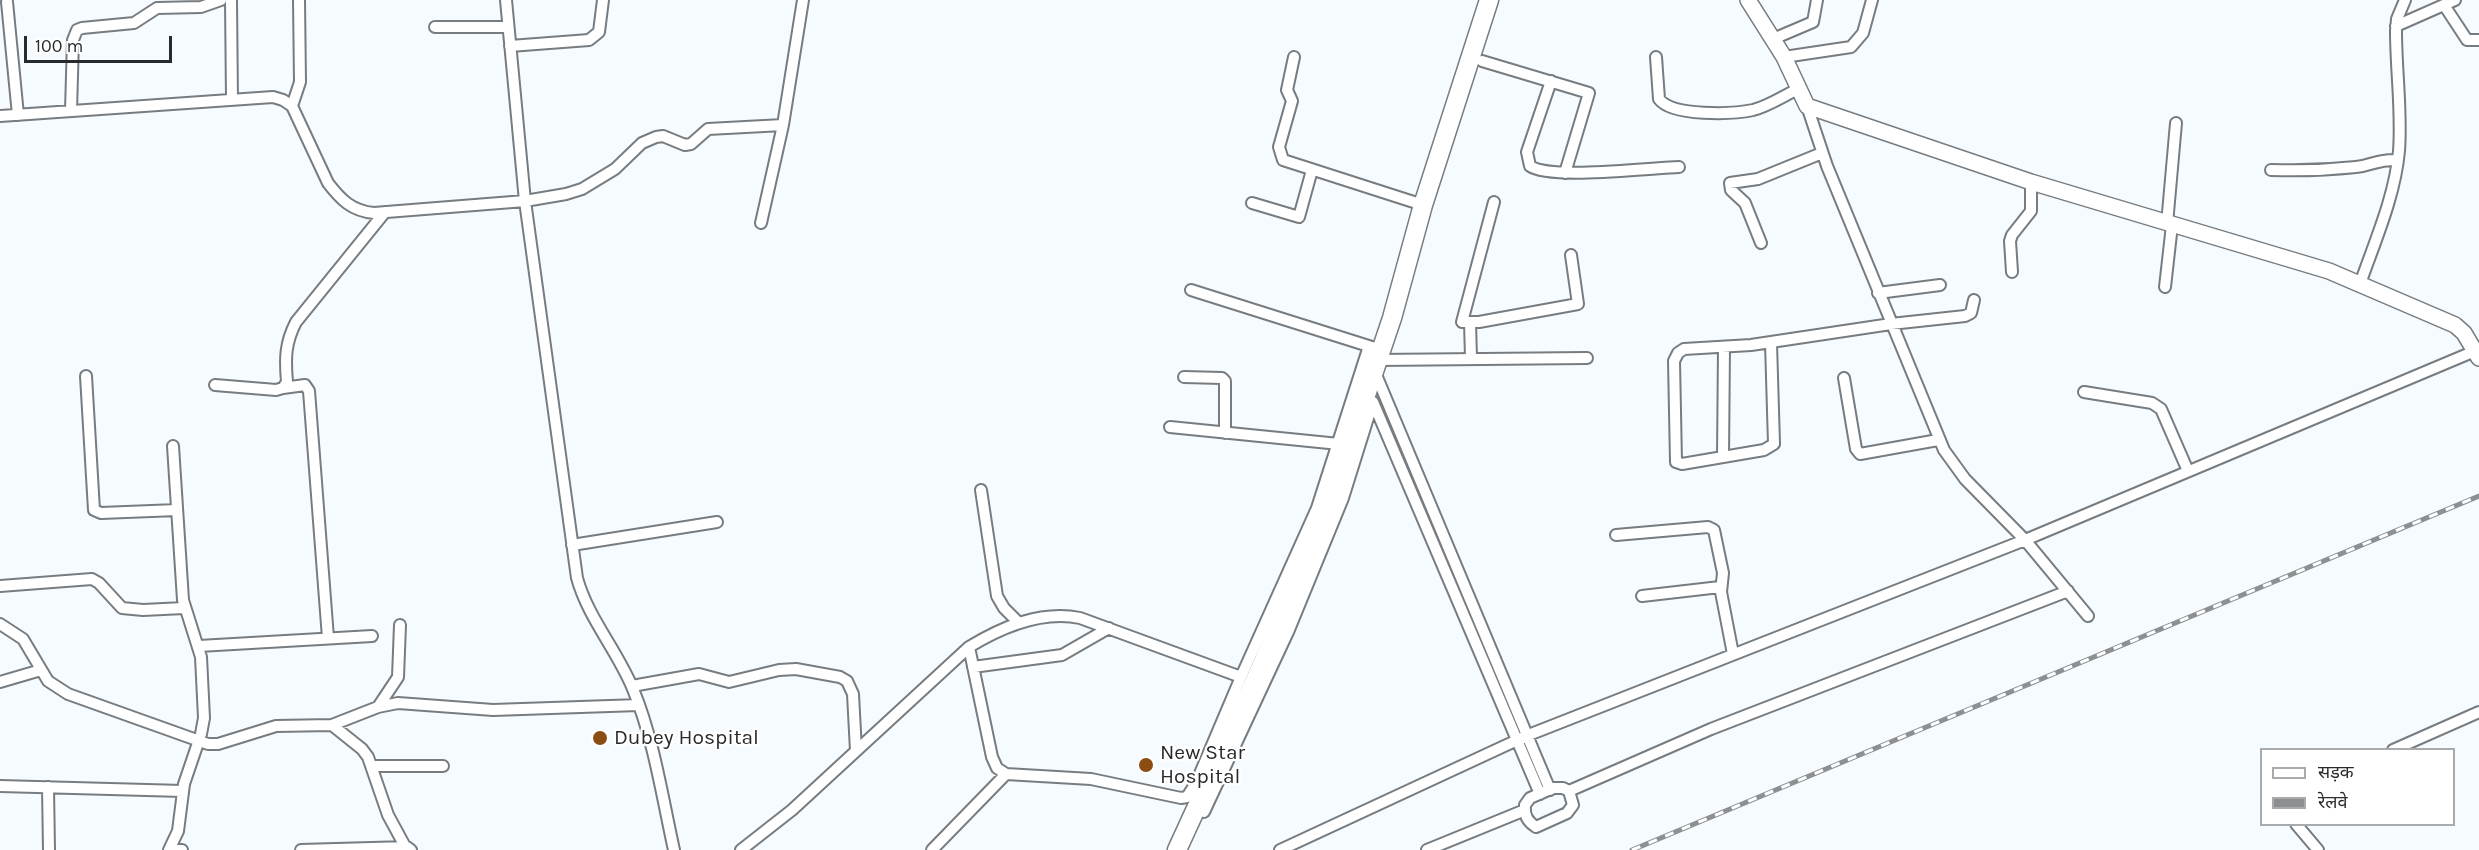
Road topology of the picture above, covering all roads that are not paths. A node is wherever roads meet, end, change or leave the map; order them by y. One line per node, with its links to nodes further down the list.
1 (221, 0): 30 (street)
2 (231, 0): 27 (street)
3 (299, 0): 28 (street)
4 (506, 0): 17 (street)
5 (603, 0): 20 (street)
6 (803, 0): 34 (street)
7 (1489, 0): 45 (main road)
8 (1502, 0): 24 (main road)
9 (1748, 0): 18 (main road)
10 (1817, 0): 18 (street)
11 (1872, 0): 23 (street)
12 (2405, 0): 15 (street)
13 (7, 2): 31 (street)
14 (2449, 2): 15 (street); 19 (street)
15 (2396, 26): 36 (street)
16 (435, 27): 17 (street)
17 (508, 27): 20 (street)
18 (1773, 39): 23 (main road)
19 (2479, 40)
20 (510, 46): 42 (street)
21 (1294, 57): 38 (street)
22 (1656, 57): 26 (street)
23 (1784, 57): 26 (main road)
24 (1482, 61): 25 (street); 58 (main road)
25 (1551, 81): 40 (street); 40 (street)
26 (1800, 88): 29 (main road)
27 (232, 100): 28 (street); 30 (street)
28 (292, 106): 46 (street)
29 (1808, 106): 35 (street); 41 (main road)
30 (71, 111): 31 (street)
31 (18, 115): 32 (street)
32 (0, 116)
33 (2176, 123): 48 (street)
34 (783, 125): 42 (street); 47 (street)
35 (1822, 153): 49 (street); 56 (street)
36 (2397, 160): 39 (street); 52 (street)
37 (1679, 167): 40 (street)
38 (1312, 170): 44 (street); 45 (street)
39 (2271, 171)
40 (1565, 173)
41 (2031, 182): 48 (main road); 51 (street)
42 (525, 201): 46 (street); 86 (street)
43 (1494, 202): 59 (street)
44 (1252, 203)
45 (1423, 205): 58 (main road)
46 (385, 212): 71 (street)
47 (761, 223)
48 (2169, 224): 52 (main road); 54 (street)
49 (1761, 243)
50 (1571, 255): 59 (street)
51 (2012, 272)
52 (2360, 284): 63 (main road)
53 (1940, 285): 56 (street)
54 (2165, 287)
55 (1191, 290): 64 (street)
56 (1878, 293): 60 (street)
57 (1974, 300): 60 (street)
58 (1392, 318): 64 (main road)
59 (1470, 322): 65 (street)
60 (1891, 324): 61 (street); 76 (street)
61 (1771, 343): 62 (street); 79 (street)
62 (1724, 347): 79 (street); 79 (street)
63 (2477, 354): 80 (street)
64 (1375, 356): 65 (street); 73 (main road); 77 (street); 111 (street)
65 (1472, 358): 66 (street)
66 (1587, 358)
67 (86, 376): 82 (street)
68 (1184, 377): 75 (street)
69 (1844, 378): 76 (street)
70 (214, 385): 71 (street)
71 (283, 388): 98 (street)
72 (2084, 392): 80 (street)
73 (1371, 396): 111 (street); 134 (main road); 135 (street)
74 (1170, 427): 75 (street)
75 (1225, 433): 77 (street)
76 (1938, 440): 85 (street)
77 (1339, 444): 104 (street)
78 (173, 446): 82 (street)
79 (1723, 457)
80 (2188, 471): 85 (street)
81 (981, 490): 93 (street)
82 (177, 510): 91 (street)
83 (717, 522): 86 (street)
84 (1616, 535): 88 (street)
85 (2025, 540): 89 (street); 101 (street)
86 (572, 545): 106 (street)
87 (0, 586): 91 (street)
88 (1720, 587): 90 (street); 101 (street)
89 (2068, 591): 92 (street); 121 (street)
90 (1642, 596)
91 (184, 608): 99 (street)
92 (2088, 616)
93 (1019, 623): 96 (street); 100 (street)
94 (0, 624): 103 (street)
95 (400, 625): 108 (street)
96 (1109, 628): 102 (street); 104 (street)
97 (372, 636): 98 (street)
98 (328, 638): 99 (street)
99 (199, 646): 112 (street)
100 (969, 647): 102 (street); 114 (street)
101 (1733, 654): 111 (street)
102 (973, 667): 117 (street)
103 (40, 670): 105 (street); 112 (street)
104 (1241, 677): 117 (street)
105 (0, 682)
106 (632, 686): 107 (street); 114 (street)
107 (639, 705): 108 (street); 131 (street)
108 (378, 707): 110 (street)
109 (2479, 712): 113 (street)
110 (332, 725): 112 (street); 115 (street)
111 (1521, 738): 122 (street); 136 (street)
112 (198, 741): 120 (street)
113 (2397, 748)
114 (856, 751): 132 (street)
115 (373, 766): 116 (street); 126 (street)
116 (442, 766)
117 (1006, 774): 133 (street)
118 (0, 786): 119 (street)
119 (48, 787): 120 (street); 127 (street)
120 (183, 791): 128 (street)
121 (1569, 791): 122 (street); 123 (street)
122 (1545, 792): 123 (street)
123 (1524, 810): 137 (street)
124 (2297, 826): 125 (street)
125 (2316, 848): 138 (street)
126 (408, 849): 130 (street)
127 (49, 850)
128 (169, 850): 129 (street)
129 (182, 850)
130 (301, 850)
131 (674, 850)
132 (741, 850)
133 (932, 850)
134 (1177, 850)
135 (1186, 850)
136 (1280, 850)
137 (1427, 850)
138 (2304, 850)

